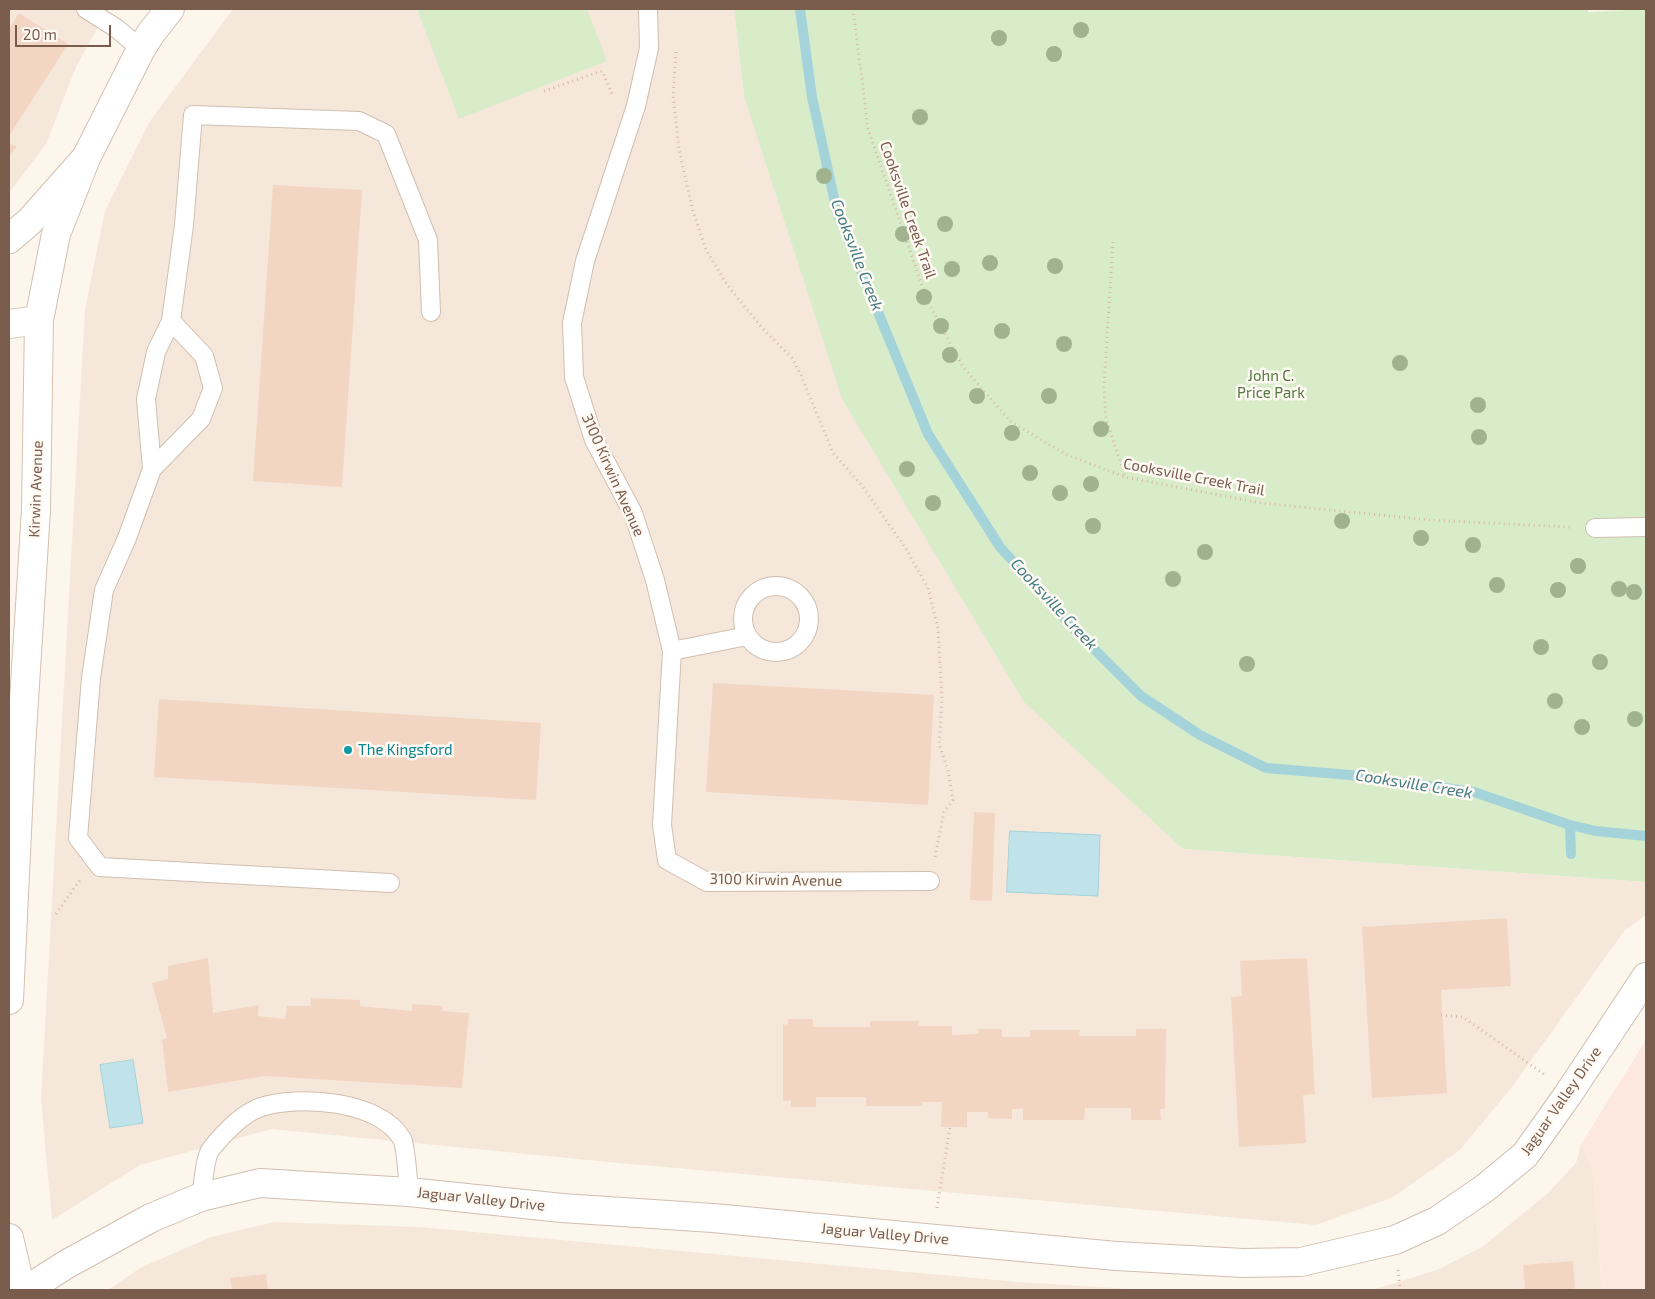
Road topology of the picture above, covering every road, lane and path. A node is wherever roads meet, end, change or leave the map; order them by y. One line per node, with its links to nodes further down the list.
1 (86, 9): 6 (lane)
2 (170, 9): 6 (street, Kirwin Avenue)
3 (648, 9): 8 (lane, 3100 Kirwin Avenue)
4 (853, 9): 17 (path, Cooksville Creek Trail)
5 (676, 47): 23 (path)
6 (141, 49): 9 (street, Kirwin Avenue)
7 (544, 91): 8 (path)
8 (636, 106): 21 (lane, 3100 Kirwin Avenue)
9 (86, 158): 10 (street); 13 (street, Kirwin Avenue)
10 (9, 239)
11 (1113, 242): 17 (path)
12 (430, 312): 14 (lane)
13 (39, 320): 15 (street); 26 (street, Kirwin Avenue)
14 (171, 320): 16 (lane); 16 (lane)
15 (9, 324)
16 (152, 469): 22 (lane)
17 (1125, 476): 19 (path, Cooksville Creek Trail)
18 (1646, 527): 19 (lane)
19 (1595, 528)
20 (747, 636): 21 (lane)
21 (672, 651): 23 (lane, 3100 Kirwin Avenue)
22 (94, 859): 24 (lane); 25 (path)
23 (930, 881)
24 (390, 883)
25 (56, 914)
26 (10, 952): 28 (street, Kirwin Avenue)
27 (1646, 977): 30 (street, Jaguar Valley Drive)
28 (9, 1000)
29 (1441, 1015): 30 (path)
30 (1570, 1092): 35 (street, Jaguar Valley Drive)
31 (950, 1127): 35 (path)
32 (409, 1192): 33 (street, Jaguar Valley Drive); 33 (lane); 35 (street, Jaguar Valley Drive)
33 (201, 1197): 37 (street, Jaguar Valley Drive)
34 (9, 1238): 36 (street)
35 (932, 1239)
36 (21, 1290)
37 (26, 1290)

